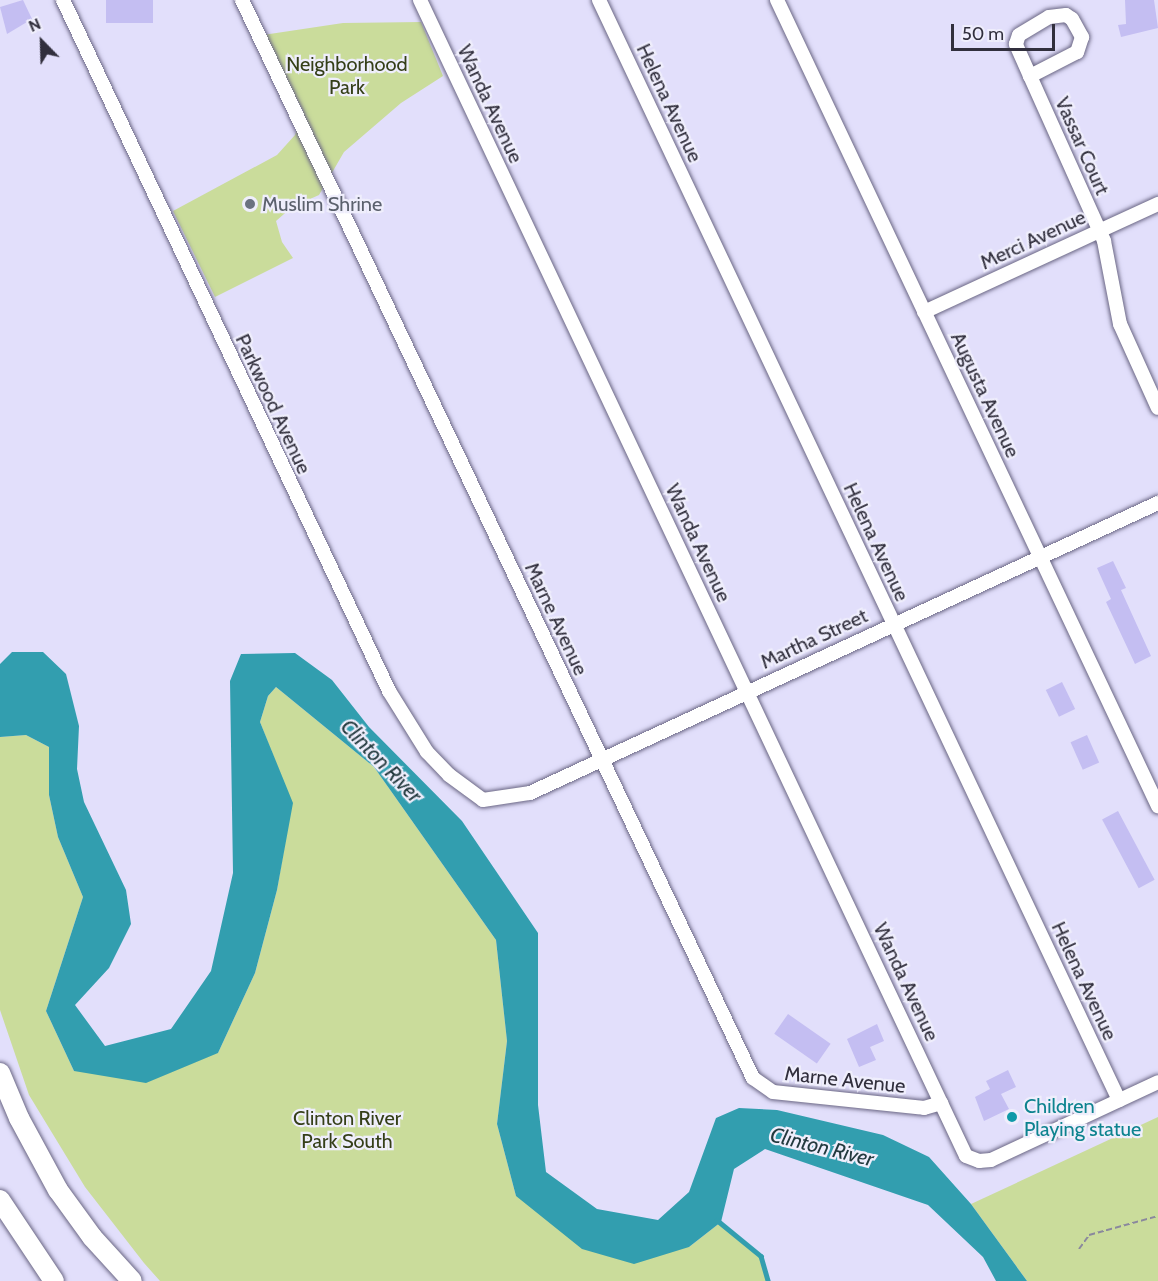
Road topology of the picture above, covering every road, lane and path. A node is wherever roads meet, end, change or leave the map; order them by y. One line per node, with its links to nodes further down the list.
1 (63, 0): 16 (street, Parkwood Avenue)
2 (242, 0): 15 (street, Marne Avenue)
3 (420, 0): 14 (street, Wanda Avenue)
4 (599, 0): 13 (street, Helena Avenue)
5 (777, 0): 9 (street, Augusta Avenue)
6 (1030, 76): 6 (street, Vassar Court); 8 (street, Vassar Court)
7 (1158, 204): 8 (street, Merci Avenue)
8 (1099, 231): 9 (street, Merci Avenue); 10 (street, Vassar Court)
9 (924, 312): 12 (street, Augusta Avenue)
10 (1158, 408)
11 (1158, 503): 12 (street, Martha Street)
12 (1040, 557): 13 (street, Martha Street); 17 (street, Augusta Avenue)
13 (893, 624): 14 (street, Martha Street); 20 (street, Helena Avenue)
14 (747, 692): 15 (street, Martha Street); 21 (street, Wanda Avenue)
15 (601, 759): 16 (street, Martha Street); 21 (street, Marne Avenue)
16 (483, 800)
17 (1158, 806)
18 (0, 1073): 26 (main road)
19 (1158, 1083): 20 (street, Wanda Avenue)
20 (1119, 1100): 21 (street, Wanda Avenue)
21 (941, 1103)
22 (0, 1200): 25 (main road)
23 (1158, 1216): 24 (path)
24 (1079, 1249)
25 (54, 1281)
26 (132, 1281)

